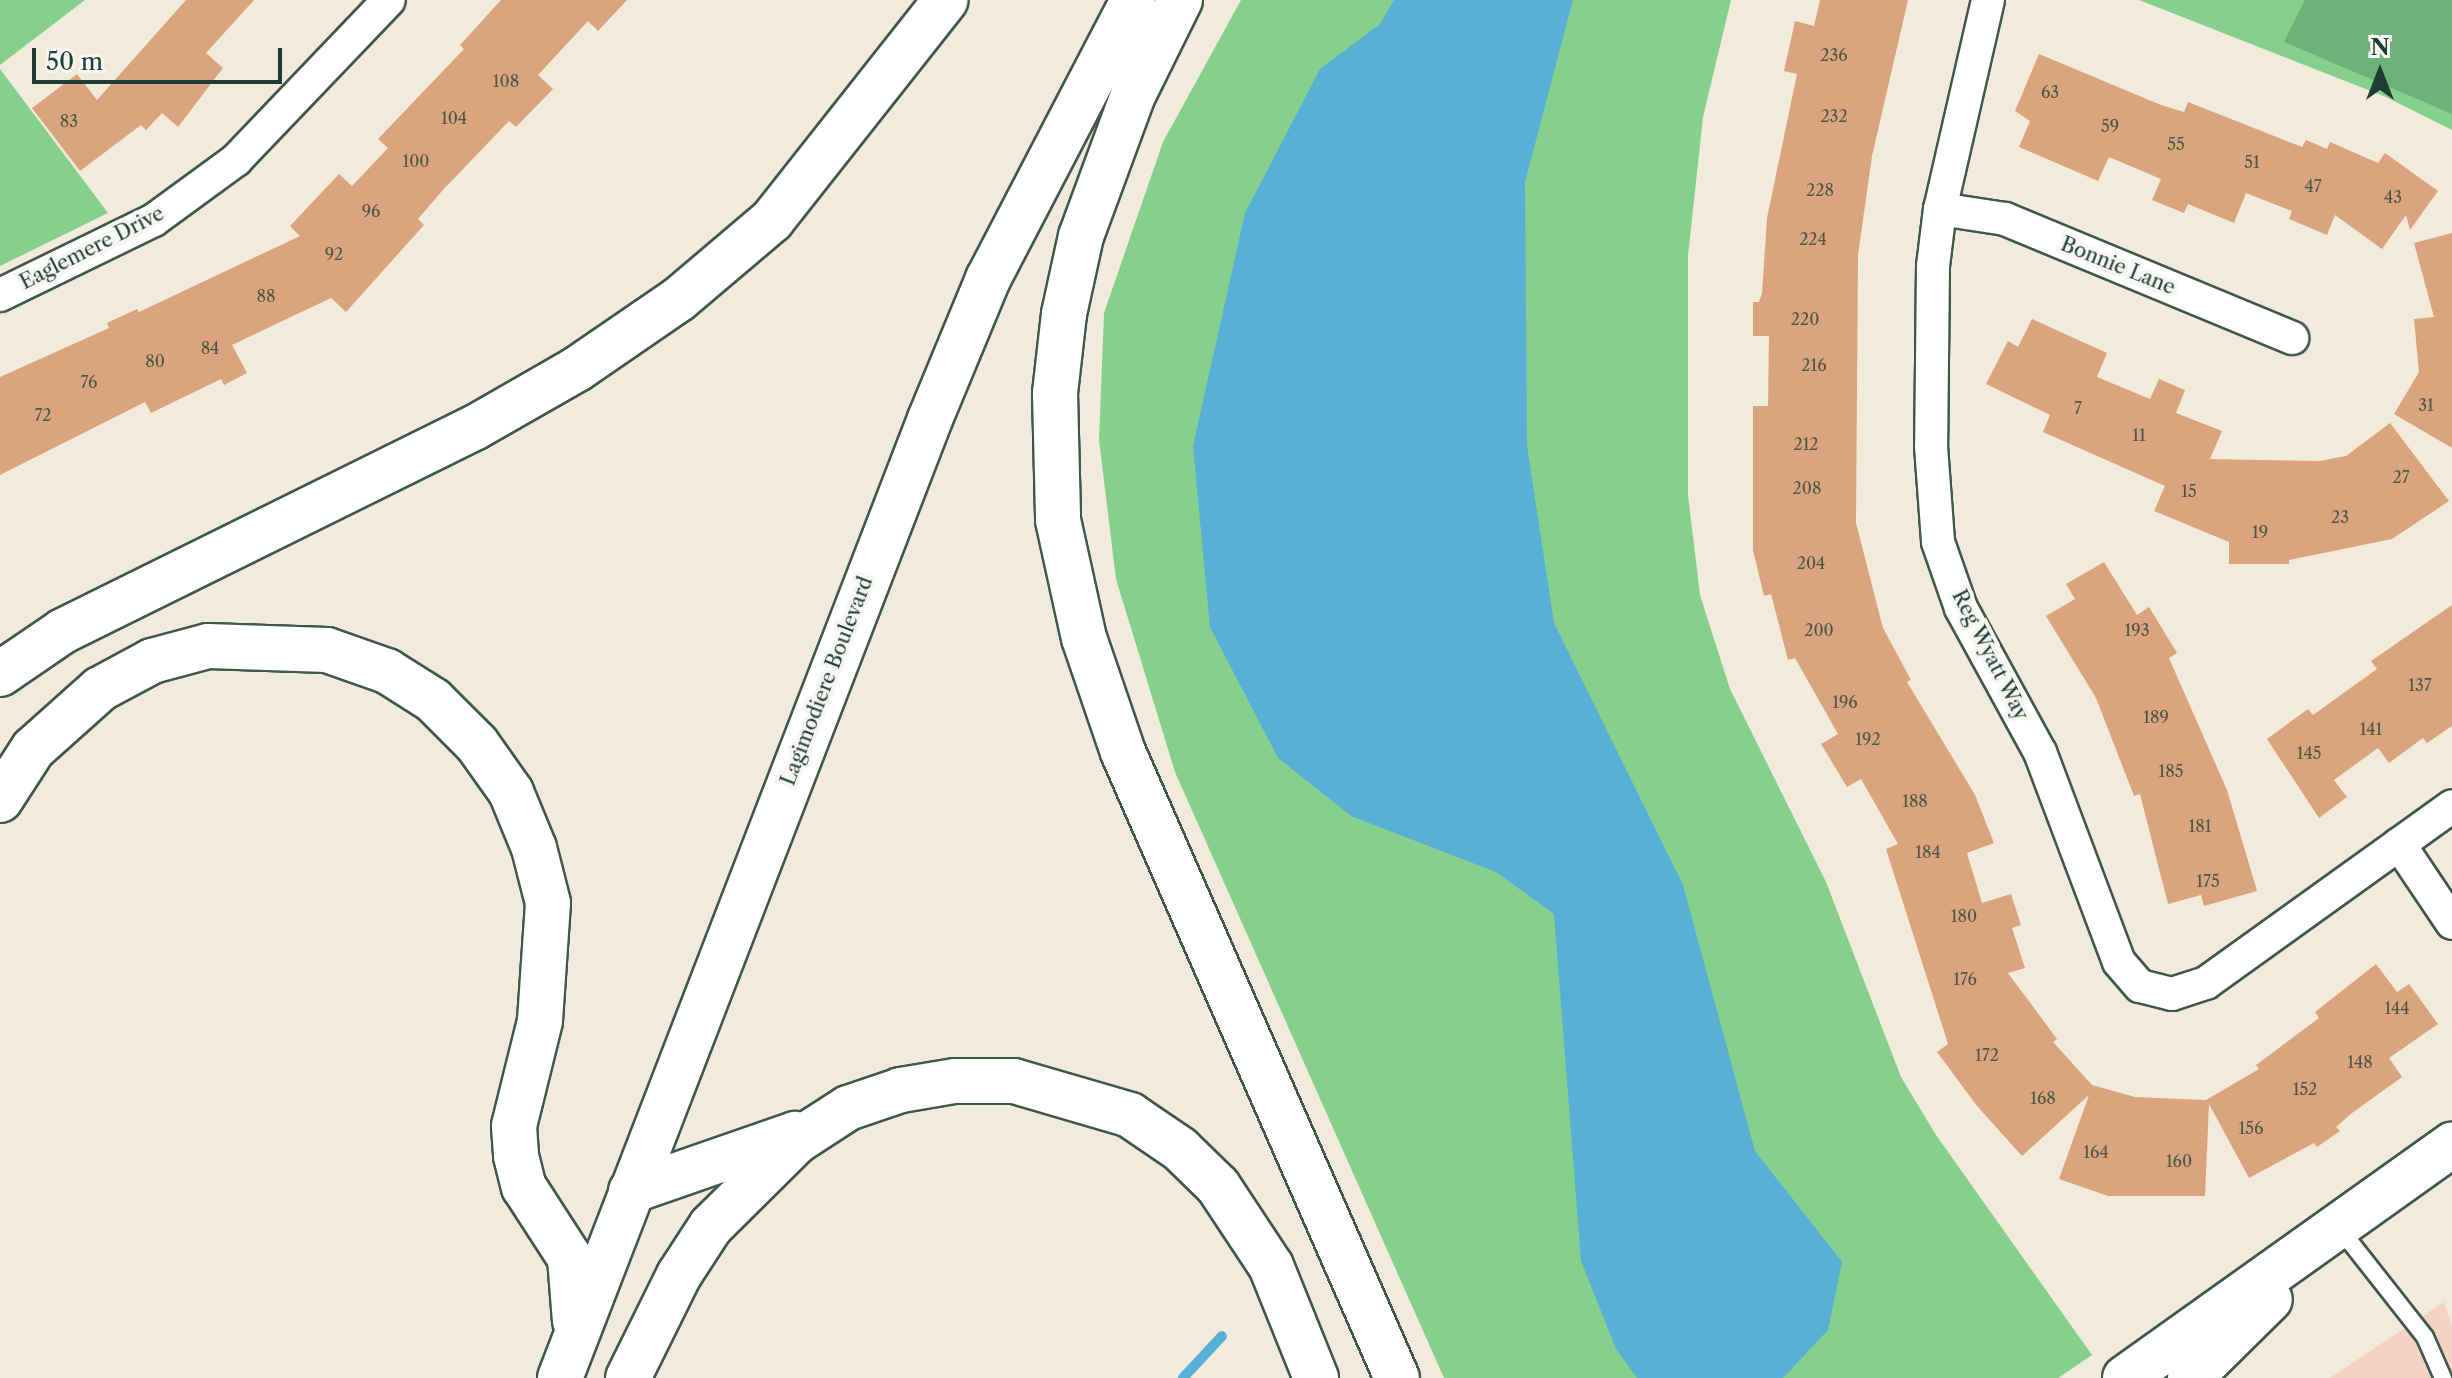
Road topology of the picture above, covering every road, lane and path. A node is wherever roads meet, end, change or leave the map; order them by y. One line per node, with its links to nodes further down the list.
1 (389, 0): 7 (street, Eaglemere Drive)
2 (946, 0): 9 (main road)
3 (1133, 0): 16 (main road, Lagimodiere Boulevard)
4 (1180, 0): 21 (main road)
5 (1988, 0): 6 (street, Reg Wyatt Way)
6 (1940, 209): 8 (street, Bonnie Lane); 12 (street, Reg Wyatt Way)
7 (0, 295)
8 (2292, 338)
9 (0, 674)
10 (0, 800): 18 (main road)
11 (2452, 806): 12 (street, Reg Wyatt Way)
12 (2399, 844): 13 (street)
13 (2452, 923)
14 (825, 1123): 16 (main road); 19 (main road); 20 (main road)
15 (2452, 1145): 17 (main road)
16 (631, 1191): 18 (main road, Lagimodiere Boulevard)
17 (2340, 1229): 22 (main road); 23 (main road); 24 (lane)
18 (567, 1359)
19 (628, 1378)
20 (1316, 1378)
21 (1397, 1378)
22 (2125, 1378)
23 (2190, 1378)
24 (2443, 1378)

